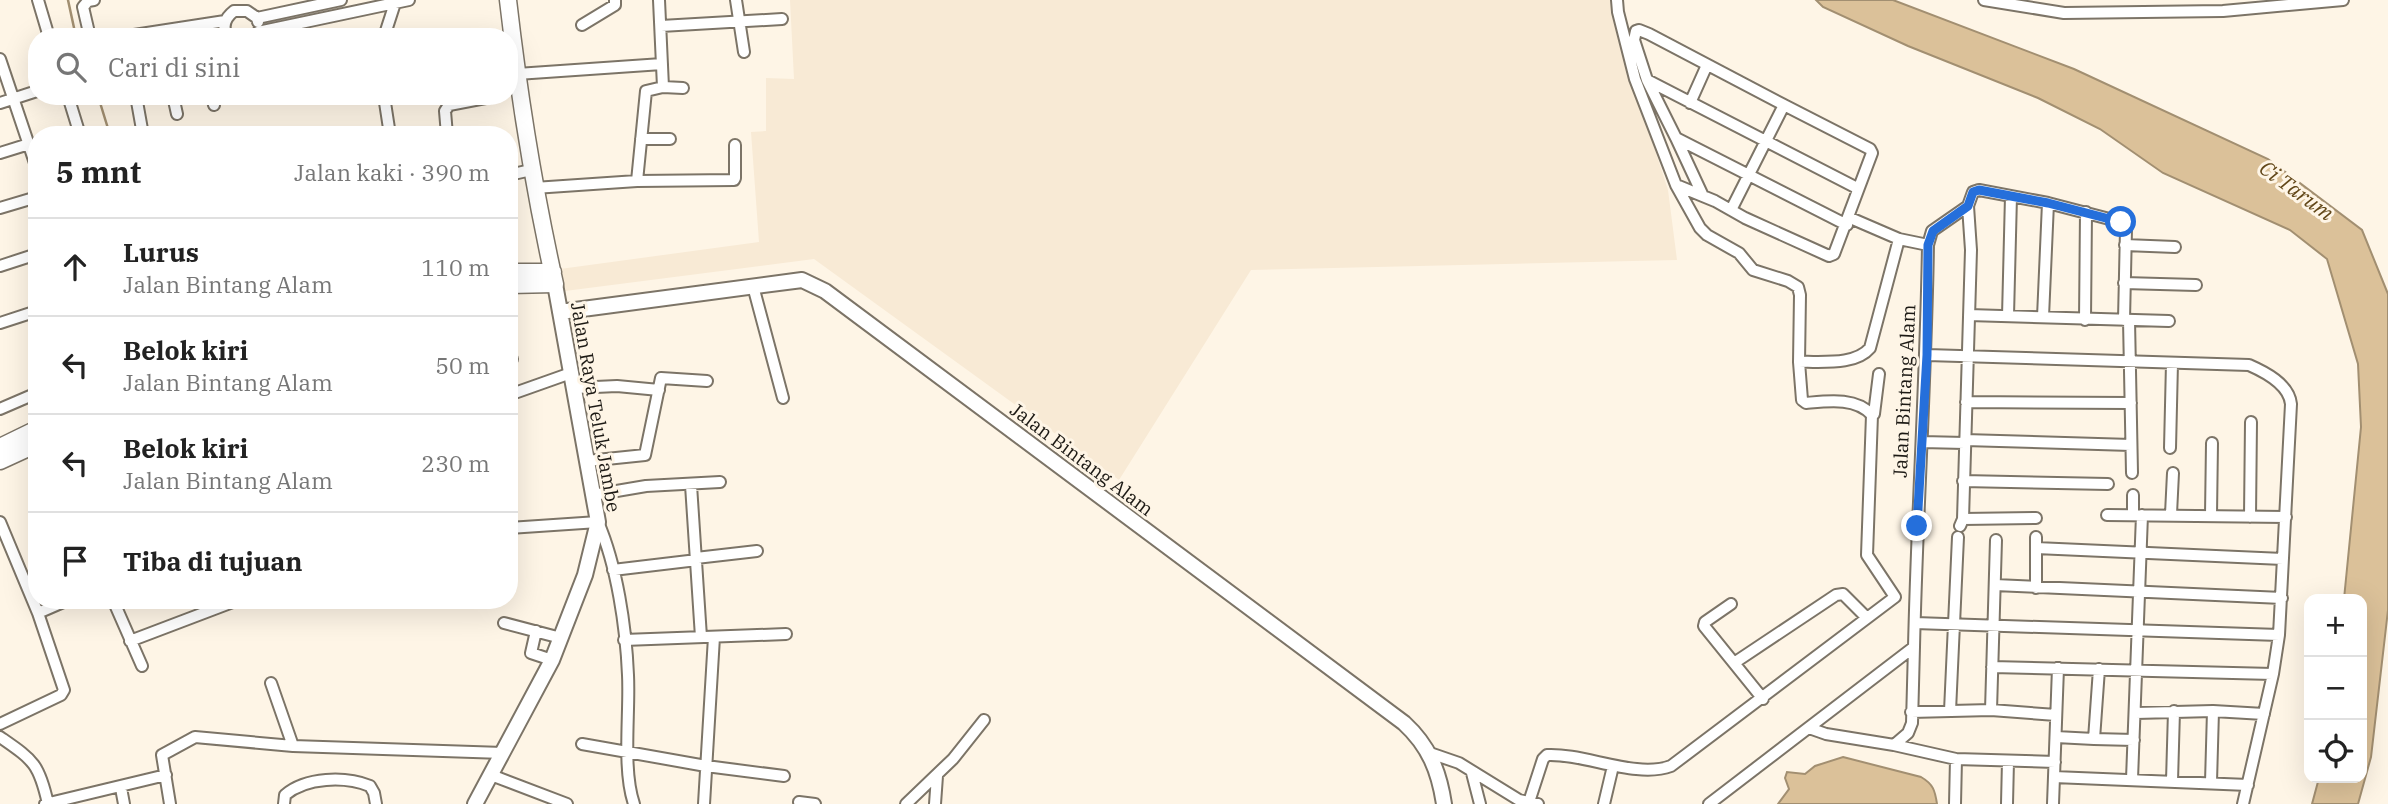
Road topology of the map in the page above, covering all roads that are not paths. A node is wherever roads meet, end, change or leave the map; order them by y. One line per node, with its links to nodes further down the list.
1 (38, 0): 21 (street)
2 (93, 0): 22 (street)
3 (341, 0): 15 (street)
4 (409, 0): 13 (street)
5 (508, 0): 28 (main road)
6 (615, 0): 19 (street)
7 (659, 0): 20 (street)
8 (736, 0): 18 (street)
9 (1617, 0): 65 (street)
10 (1984, 0): 12 (street)
11 (2343, 0): 12 (street)
12 (2307, 2)
13 (395, 3): 26 (street); 27 (street)
14 (238, 5): 15 (street); 17 (street)
15 (257, 18): 25 (street)
16 (782, 19): 18 (street)
17 (225, 21): 23 (street); 24 (street)
18 (740, 23): 20 (street); 29 (street)
19 (582, 24)
20 (661, 26): 31 (street)
21 (46, 28)
22 (88, 28)
23 (180, 28)
24 (226, 28)
25 (257, 28)
26 (284, 28)
27 (387, 28)
28 (511, 28)
29 (744, 52)
30 (0, 59): 38 (street)
31 (662, 64): 33 (street); 35 (street)
32 (1707, 65): 34 (street); 40 (street); 47 (street)
33 (518, 74)
34 (1647, 80): 40 (street); 53 (street)
35 (663, 87): 36 (street); 54 (street)
36 (683, 88)
37 (28, 94): 38 (street)
38 (14, 98): 39 (street); 57 (street)
39 (0, 103)
40 (1690, 103): 56 (street)
41 (71, 105): 49 (street)
42 (138, 105): 50 (street)
43 (175, 105): 48 (street)
44 (385, 105): 51 (street)
45 (449, 105): 52 (street)
46 (517, 105): 61 (main road)
47 (1784, 105): 56 (street); 67 (street)
48 (177, 114)
49 (77, 126)
50 (141, 126)
51 (389, 126)
52 (447, 126)
53 (1676, 138): 63 (street); 68 (street)
54 (641, 139): 55 (street); 64 (street)
55 (670, 139)
56 (1766, 139): 63 (street); 67 (street)
57 (28, 141)
58 (28, 144): 60 (street)
59 (735, 145): 64 (street)
60 (0, 153)
61 (531, 170): 62 (street); 66 (main road)
62 (518, 173)
63 (1749, 175): 74 (street); 76 (street)
64 (638, 181): 66 (street)
65 (1676, 185): 68 (street); 101 (street)
66 (534, 188): 84 (main road)
67 (1857, 188): 76 (street)
68 (1703, 196): 74 (street)
69 (2011, 196): 71 (street); 72 (street); 92 (street)
70 (28, 200): 73 (street)
71 (2048, 203): 75 (street); 93 (street)
72 (1968, 206): 79 (street); 91 (street)
73 (0, 208)
74 (1731, 210): 76 (street)
75 (2086, 212): 78 (street); 94 (street)
76 (1847, 221): 77 (street)
77 (1899, 239): 79 (street); 101 (street)
78 (2126, 244): 80 (street); 85 (street)
79 (1928, 245): 98 (street, Jalan Bintang Alam)
80 (2175, 247)
81 (28, 257): 82 (street)
82 (0, 266)
83 (518, 273): 84 (main road)
84 (554, 278): 86 (main road); 89 (street, Jalan Raya Teluk Jambe)
85 (2124, 283): 87 (street); 95 (street)
86 (518, 284)
87 (2196, 285)
88 (753, 286): 89 (street, Jalan Bintang Alam); 109 (street); 208 (street, Jalan Bintang Alam)
89 (560, 313): 104 (street, Jalan Raya Teluk Jambe)
90 (28, 315): 97 (street)
91 (1969, 316): 92 (street); 99 (street)
92 (2008, 316): 93 (street)
93 (2043, 317): 94 (street)
94 (2085, 320): 95 (street)
95 (2127, 320): 96 (street); 100 (street)
96 (2169, 321)
97 (0, 323)
98 (1927, 355): 99 (street); 116 (street, Jalan Bintang Alam)
99 (1966, 355): 100 (street); 110 (street)
100 (2131, 360): 102 (street); 111 (street)
101 (1799, 362): 113 (street)
102 (2172, 363): 122 (street); 140 (street)
103 (1879, 374): 113 (street)
104 (573, 381): 106 (street); 107 (street); 125 (street, Jalan Raya Teluk Jambe)
105 (707, 381): 106 (street)
106 (659, 390): 125 (street)
107 (518, 393)
108 (28, 397): 112 (street)
109 (783, 398)
110 (1966, 402): 111 (street); 117 (street)
111 (2131, 403): 119 (street)
112 (0, 409)
113 (1872, 415): 163 (street)
114 (2251, 422): 139 (street)
115 (28, 433): 120 (main road)
116 (1922, 442): 117 (street); 165 (street, Jalan Bintang Alam)
117 (1965, 442): 119 (street); 129 (street)
118 (2212, 443): 138 (street)
119 (2131, 445): 127 (street)
120 (0, 447)
121 (28, 448): 124 (main road)
122 (2170, 448)
123 (28, 455): 126 (street)
124 (0, 461)
125 (587, 461): 133 (street, Jalan Raya Teluk Jambe)
126 (0, 469)
127 (2132, 473)
128 (2173, 473): 135 (street)
129 (1963, 481): 131 (street); 145 (street)
130 (720, 482): 132 (street)
131 (2108, 484)
132 (691, 485): 133 (street); 149 (street)
133 (593, 495): 143 (street, Jalan Raya Teluk Jambe)
134 (2133, 495): 137 (street)
135 (2171, 514): 137 (street); 138 (street)
136 (2107, 515): 137 (street)
137 (2137, 515): 148 (street)
138 (2211, 515): 139 (street)
139 (2250, 517): 140 (street)
140 (2286, 517): 150 (street)
141 (2036, 518): 145 (street)
142 (0, 522): 154 (street)
143 (598, 522): 144 (street); 151 (street); 174 (street, Jalan Raya Teluk Jambe)
144 (518, 527)
145 (1961, 528): 166 (street)
146 (1996, 540): 152 (street)
147 (757, 551): 149 (street)
148 (2142, 553): 150 (street); 153 (street); 155 (street)
149 (696, 559): 151 (street); 172 (street)
150 (2283, 559): 156 (street)
151 (613, 569): 175 (street)
152 (1995, 585): 153 (street); 167 (street)
153 (2036, 588): 155 (street)
154 (28, 589)
155 (2140, 591): 156 (street); 169 (street)
156 (2282, 598): 171 (street)
157 (1731, 604): 179 (street)
158 (36, 609): 162 (street)
159 (47, 609): 162 (street)
160 (117, 609): 176 (street)
161 (214, 609): 176 (street)
162 (38, 613): 197 (street)
163 (1867, 618): 179 (street); 187 (street)
164 (504, 623): 168 (street)
165 (1915, 623): 166 (street); 177 (street, Jalan Bintang Alam)
166 (1954, 623): 167 (street); 189 (street)
167 (1993, 625): 169 (street); 181 (street)
168 (536, 631): 174 (street); 178 (street)
169 (2139, 632): 171 (street); 184 (street)
170 (786, 635): 173 (street)
171 (2279, 635): 185 (street)
172 (701, 637): 173 (street); 175 (street)
173 (715, 637): 212 (street)
174 (561, 638): 178 (street, Jalan Raya Teluk Jambe)
175 (624, 640): 206 (street)
176 (130, 641): 180 (street)
177 (1914, 647): 192 (street, Jalan Bintang Alam); 198 (street)
178 (552, 660): 207 (street, Jalan Raya Teluk Jambe)
179 (1734, 663): 187 (street)
180 (142, 666)
181 (1992, 667): 182 (street); 188 (street)
182 (2058, 668): 183 (street); 195 (street)
183 (2099, 669): 184 (street); 201 (street)
184 (2137, 670): 185 (street); 193 (street)
185 (2273, 674): 194 (street)
186 (271, 683): 205 (street)
187 (1763, 699): 213 (street)
188 (1992, 710): 189 (street); 195 (street)
189 (1950, 711): 192 (street)
190 (2174, 711): 191 (street); 193 (street); 221 (street)
191 (2213, 711): 194 (street); 222 (street)
192 (1911, 712): 204 (street)
193 (2136, 713): 202 (street)
194 (2264, 714): 223 (street)
195 (2056, 715): 200 (street)
196 (984, 720): 218 (street)
197 (0, 724)
198 (1810, 728): 204 (street); 242 (street)
199 (0, 737): 227 (street)
200 (2056, 737): 201 (street); 211 (street)
201 (2094, 739): 202 (street)
202 (2134, 740): 220 (street)
203 (582, 744): 206 (street)
204 (1894, 745): 209 (street)
205 (293, 746): 207 (street); 215 (street)
206 (629, 752): 212 (street); 234 (street)
207 (503, 753): 216 (street, Jalan Raya Teluk Jambe)
208 (1430, 753): 214 (street, Jalan Bintang Alam); 239 (street)
209 (1956, 759): 210 (street); 243 (street)
210 (2008, 761): 211 (street); 244 (street)
211 (2054, 762): 219 (street)
212 (706, 766): 217 (street); 235 (street)
213 (1613, 766): 226 (street); 241 (street)
214 (1472, 773): 226 (street, Jalan Bintang Alam); 240 (street)
215 (166, 775): 224 (street); 229 (street)
216 (491, 775): 232 (street, Jalan Raya Teluk Jambe); 233 (street)
217 (784, 776)
218 (937, 776): 237 (street); 238 (street)
219 (2054, 776): 220 (street); 245 (street)
220 (2132, 779): 221 (street)
221 (2172, 781): 222 (street)
222 (2211, 782): 223 (street)
223 (2248, 785): 246 (street)
224 (121, 788): 227 (street); 228 (street)
225 (799, 802): 236 (street)
226 (1534, 803)
227 (47, 804)
228 (124, 804)
229 (170, 804)
230 (284, 804): 231 (street)
231 (376, 804)
232 (475, 804)
233 (567, 804)
234 (634, 804)
235 (704, 804)
236 (815, 804)
237 (906, 804)
238 (935, 804)
239 (1444, 804)
240 (1480, 804)
241 (1604, 804)
242 (1709, 804)
243 (1955, 804)
244 (2007, 804)
245 (2053, 804)
246 (2244, 804)

